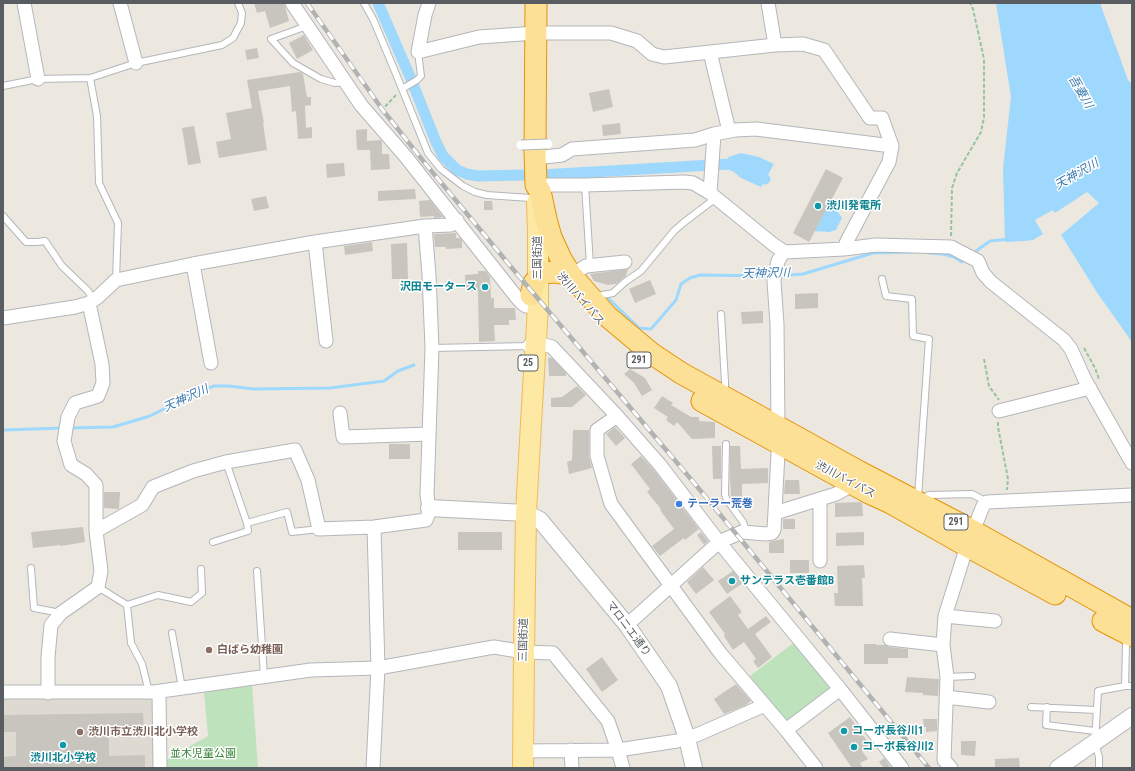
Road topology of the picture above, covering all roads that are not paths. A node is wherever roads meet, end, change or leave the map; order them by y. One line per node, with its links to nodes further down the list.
1 (24, 3): 16 (street)
2 (120, 3): 14 (street)
3 (238, 3): 14 (lane)
4 (292, 3): 9 (street)
5 (364, 3): 19 (lane)
6 (429, 3): 12 (street)
7 (536, 3): 10 (highway, 三国街道 / 291)
8 (768, 3): 11 (street)
9 (307, 26): 17 (street); 17 (lane)
10 (536, 33): 12 (street); 13 (street); 23 (highway, 三国街道 / 291)
11 (775, 45): 13 (street); 22 (street)
12 (418, 52): 19 (lane)
13 (710, 52): 20 (street)
14 (136, 63): 15 (lane)
15 (90, 78): 16 (lane); 38 (lane)
16 (38, 79): 18 (lane)
17 (346, 82): 28 (street)
18 (3, 86)
19 (404, 87): 26 (lane)
20 (729, 131): 21 (street); 22 (street)
21 (714, 134): 23 (street); 25 (street)
22 (892, 146): 32 (street)
23 (535, 149): 26 (highway, 三国街道 / 291)
24 (586, 185): 25 (street); 26 (street); 36 (lane)
25 (713, 195): 33 (street); 40 (lane)
26 (532, 199): 30 (highway, 渋川バイパス / 291); 30 (main road, 三国街道); 39 (main road, 三国街道 / 25); 39 (highway, 渋川バイパス / 291)
27 (3, 216): 41 (lane)
28 (457, 220): 29 (street); 39 (street)
29 (425, 226): 31 (street); 46 (street)
30 (538, 233): 39 (highway, 渋川バイパス / 291)
31 (315, 242): 35 (street); 44 (street)
32 (844, 249): 33 (street); 48 (street)
33 (784, 251): 54 (street)
34 (625, 262): 36 (street)
35 (193, 264): 38 (street); 47 (street)
36 (590, 265): 39 (street)
37 (882, 278): 61 (lane)
38 (116, 280): 41 (street)
39 (543, 290): 40 (highway, 渋川バイパス / 291); 40 (highway); 45 (main road, 三国街道 / 25)
40 (585, 299): 49 (highway, 渋川バイパス / 291); 54 (highway, 渋川バイパス / 291)
41 (92, 302): 43 (street); 69 (street)
42 (721, 314): 49 (lane)
43 (3, 318)
44 (326, 341)
45 (532, 346): 46 (lane); 52 (street); 64 (main road, 三国街道 / 25)
46 (432, 348): 53 (street)
47 (211, 363)
48 (1090, 388): 50 (street); 57 (street)
49 (722, 395): 54 (highway, 渋川バイパス / 291)
50 (999, 411)
51 (340, 413): 53 (street)
52 (617, 416): 73 (street); 78 (street)
53 (429, 434): 63 (street)
54 (779, 436): 58 (highway, 渋川バイパス / 291); 65 (street)
55 (726, 444): 70 (lane)
56 (226, 462): 66 (lane); 68 (street); 69 (street)
57 (1132, 463)
58 (854, 477): 60 (street); 61 (highway, 渋川バイパス / 291); 71 (highway, 渋川バイパス / 291)
59 (1132, 495): 62 (street)
60 (820, 499): 65 (street); 74 (street)
61 (918, 501): 62 (lane); 71 (highway, 渋川バイパス / 291)
62 (987, 502): 71 (street)
63 (429, 508): 64 (street); 67 (street)
64 (526, 513): 84 (street, マロニエ通り); 89 (main road, 三国街道 / 25)
65 (775, 513): 70 (street)
66 (247, 523): 68 (lane); 72 (lane)
67 (374, 527): 68 (street); 90 (street)
68 (319, 529)
69 (96, 531): 79 (street)
70 (747, 533): 73 (street)
71 (970, 539): 82 (street); 85 (highway, 渋川バイパス / 291)
72 (213, 542)
73 (719, 542): 78 (street); 96 (street)
74 (820, 561)
75 (31, 568): 81 (lane)
76 (202, 569): 80 (lane)
77 (257, 572): 91 (lane)
78 (670, 585): 84 (street); 102 (street)
79 (98, 587): 80 (lane); 81 (street)
80 (127, 605): 98 (lane)
81 (61, 612): 99 (street)
82 (945, 616): 83 (street); 88 (street)
83 (995, 621)
84 (627, 625): 109 (street, マロニエ通り)
85 (1131, 630): 94 (lane)
86 (172, 633): 95 (lane)
87 (890, 639): 88 (street)
88 (943, 645): 93 (street)
89 (524, 652): 90 (street); 111 (street); 112 (main road, 三国街道 / 25)
90 (378, 668): 91 (street); 114 (street)
91 (264, 676): 95 (street)
92 (972, 676): 93 (lane)
93 (947, 677): 100 (street)
94 (1129, 686): 105 (lane)
95 (182, 688): 98 (street)
96 (840, 689): 107 (street); 119 (street)
97 (3, 692): 99 (street)
98 (154, 692): 99 (street); 113 (street)
99 (48, 693)
100 (946, 697): 101 (street); 120 (street)
101 (989, 702)
102 (765, 704): 107 (street); 109 (street)
103 (1031, 706): 104 (lane)
104 (1047, 707): 105 (lane); 108 (lane)
105 (1097, 710): 108 (lane)
106 (1132, 716): 108 (street)
107 (786, 730): 118 (street)
108 (1095, 737): 121 (street); 122 (lane)
109 (687, 738): 111 (street); 117 (street, マロニエ通り)
110 (572, 750): 111 (street); 112 (street); 115 (street)
111 (618, 750): 116 (street)
112 (523, 759)
113 (160, 768)
114 (373, 768)
115 (572, 768)
116 (622, 768)
117 (694, 768)
118 (816, 768)
119 (902, 768)
120 (951, 768)
121 (1058, 768)
122 (1099, 768)

